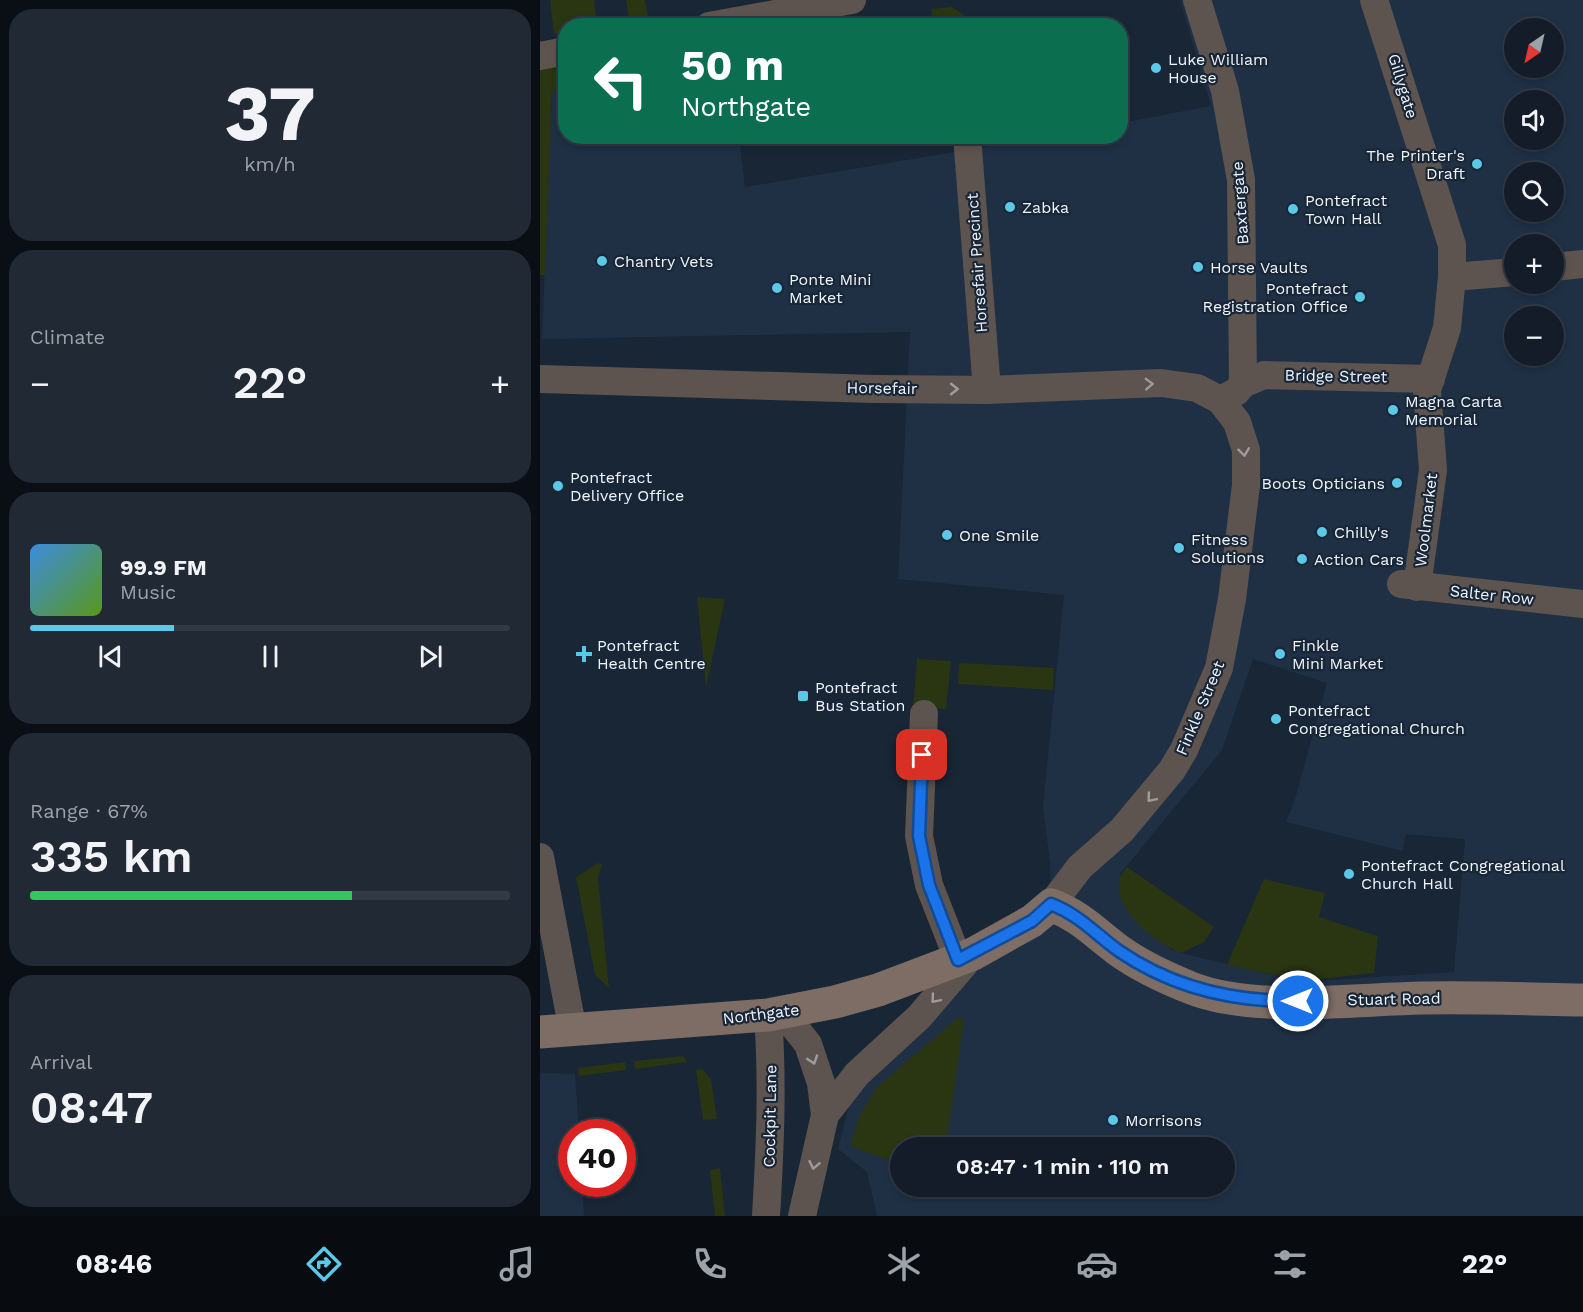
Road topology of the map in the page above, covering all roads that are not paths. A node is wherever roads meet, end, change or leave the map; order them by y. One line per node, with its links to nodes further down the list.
1 (852, 0): 4 (street)
2 (1197, 0): 15 (street, Baxtergate)
3 (1374, 0): 11 (street, Gillygate)
4 (753, 18)
5 (558, 53): 6 (street)
6 (540, 56)
7 (968, 144): 14 (street, Horsefair Precinct)
8 (1583, 264): 9 (street)
9 (1564, 266)
10 (1504, 273): 11 (street)
11 (1452, 277): 13 (street, Woolmarket)
12 (540, 379): 14 (street, Horsefair, one-way to 14)
13 (1431, 379): 15 (street, Bridge Street); 16 (street, Woolmarket)
14 (987, 390): 15 (street, Horsefair, one-way to 15)
15 (1232, 392): 20 (street, Finkle Street, one-way to 20)
16 (1409, 586): 17 (street, Salter Row)
17 (1583, 604)
18 (924, 714): 21 (street)
19 (540, 857): 24 (street)
20 (1051, 904): 21 (street, Northgate); 22 (street, Stuart Road)
21 (965, 957): 23 (street, Northgate); 26 (street, Northgate, one-way to 26)
22 (1583, 1000)
23 (776, 1014): 24 (street, Northgate); 26 (street, one-way to 26); 27 (street, Cockpit Lane)
24 (573, 1031): 25 (street, Northgate)
25 (540, 1032)
26 (825, 1115): 28 (street, one-way to 28)
27 (766, 1216)
28 (802, 1216)

